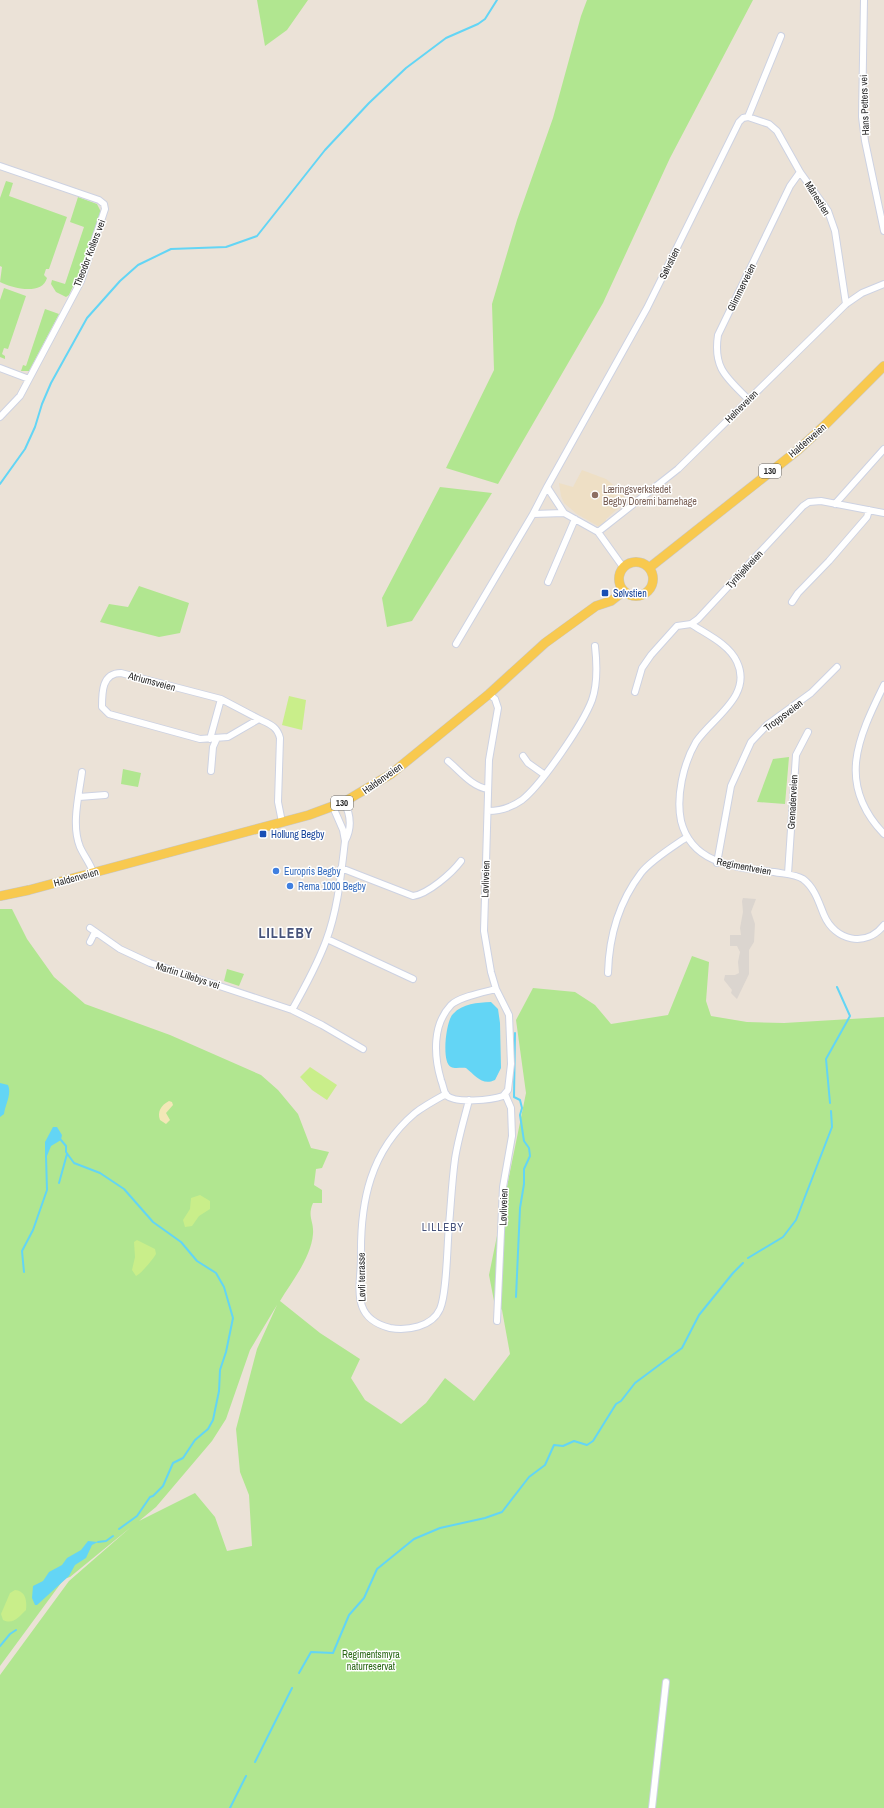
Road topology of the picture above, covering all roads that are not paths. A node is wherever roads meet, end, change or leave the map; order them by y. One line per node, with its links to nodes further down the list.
1 (864, 0): 6 (street, Hans Petters vei)
2 (781, 36): 3 (street, Sølvstien)
3 (748, 117): 5 (street, Månestien); 15 (street, Sølvstien)
4 (0, 166): 11 (street, Theodor Kollers vei)
5 (800, 172): 8 (street, Månestien); 12 (street, Glimmerveien)
6 (884, 231)
7 (884, 284): 8 (street, Helneveien)
8 (846, 304): 12 (street, Helneveien)
9 (884, 366): 24 (main road, Haldenveien / 130)
10 (0, 368): 11 (street)
11 (29, 379): 13 (street, Theodor Kollers vei)
12 (748, 399): 22 (street, Helneveien)
13 (0, 417)
14 (884, 449): 16 (street)
15 (547, 487): 18 (street); 20 (street, Sølvstien)
16 (835, 504): 17 (street, Tyrihjellveien); 28 (street, Tyrihjellveien)
17 (869, 510): 19 (street, Tyrihjellveien); 27 (street)
18 (564, 513): 20 (street); 21 (street)
19 (884, 513)
20 (533, 514): 29 (street, Sølvstien)
21 (575, 519): 22 (street); 25 (street)
22 (598, 532): 23 (street)
23 (623, 567): 24 (main road); 26 (main road)
24 (649, 568): 26 (main road)
25 (548, 582)
26 (624, 591): 34 (main road, Haldenveien / 130)
27 (792, 602)
28 (691, 624): 33 (street, Tyrihjellveien); 53 (street, Regimentveien)
29 (456, 644)
30 (595, 646): 44 (street)
31 (837, 667): 56 (street, Troppsveien)
32 (884, 685): 52 (street)
33 (636, 692)
34 (489, 694): 45 (street, Løvliveien); 48 (main road, Haldenveien / 130)
35 (221, 699): 36 (street, Atriumsveien); 39 (street); 39 (street, Atriumsveien)
36 (259, 720): 38 (street, Atriumsveien); 51 (street, Atriumsveien)
37 (808, 732): 59 (street, Grenaderveien)
38 (217, 738): 39 (street, Atriumsveien); 42 (street)
39 (210, 739)
40 (523, 756): 44 (street)
41 (448, 761): 45 (street)
42 (211, 771)
43 (82, 772): 47 (street)
44 (545, 775): 50 (street)
45 (488, 789): 50 (street, Løvliveien)
46 (105, 794): 47 (street)
47 (79, 796): 58 (street)
48 (344, 802): 49 (main road, Haldenveien / 130); 54 (street)
49 (333, 807): 51 (main road, Haldenveien / 130); 54 (street)
50 (488, 811): 66 (street, Løvliveien)
51 (282, 822): 58 (main road, Haldenveien / 130)
52 (884, 834)
53 (687, 837): 56 (street, Regimentveien); 64 (street)
54 (345, 841): 57 (street)
55 (461, 860): 57 (street)
56 (717, 862): 59 (street, Regimentveien)
57 (341, 868): 62 (street)
58 (93, 872): 60 (main road, Haldenveien / 130)
59 (788, 874): 61 (street, Regimentveien)
60 (0, 896)
61 (884, 926)
62 (327, 939): 65 (street); 67 (street)
63 (90, 942): 67 (street, Martin Lillebys vei)
64 (608, 972)
65 (413, 979)
66 (496, 989): 69 (street); 70 (street, Løvliveien)
67 (292, 1010): 68 (street, Martin Lillebys vei)
68 (363, 1049)
69 (446, 1094): 71 (street); 71 (street, Løvli terrasse)
70 (505, 1094): 71 (street); 72 (street, Løvliveien)
71 (469, 1100)
72 (497, 1321)
73 (666, 1682): 74 (street)
74 (652, 1808)

